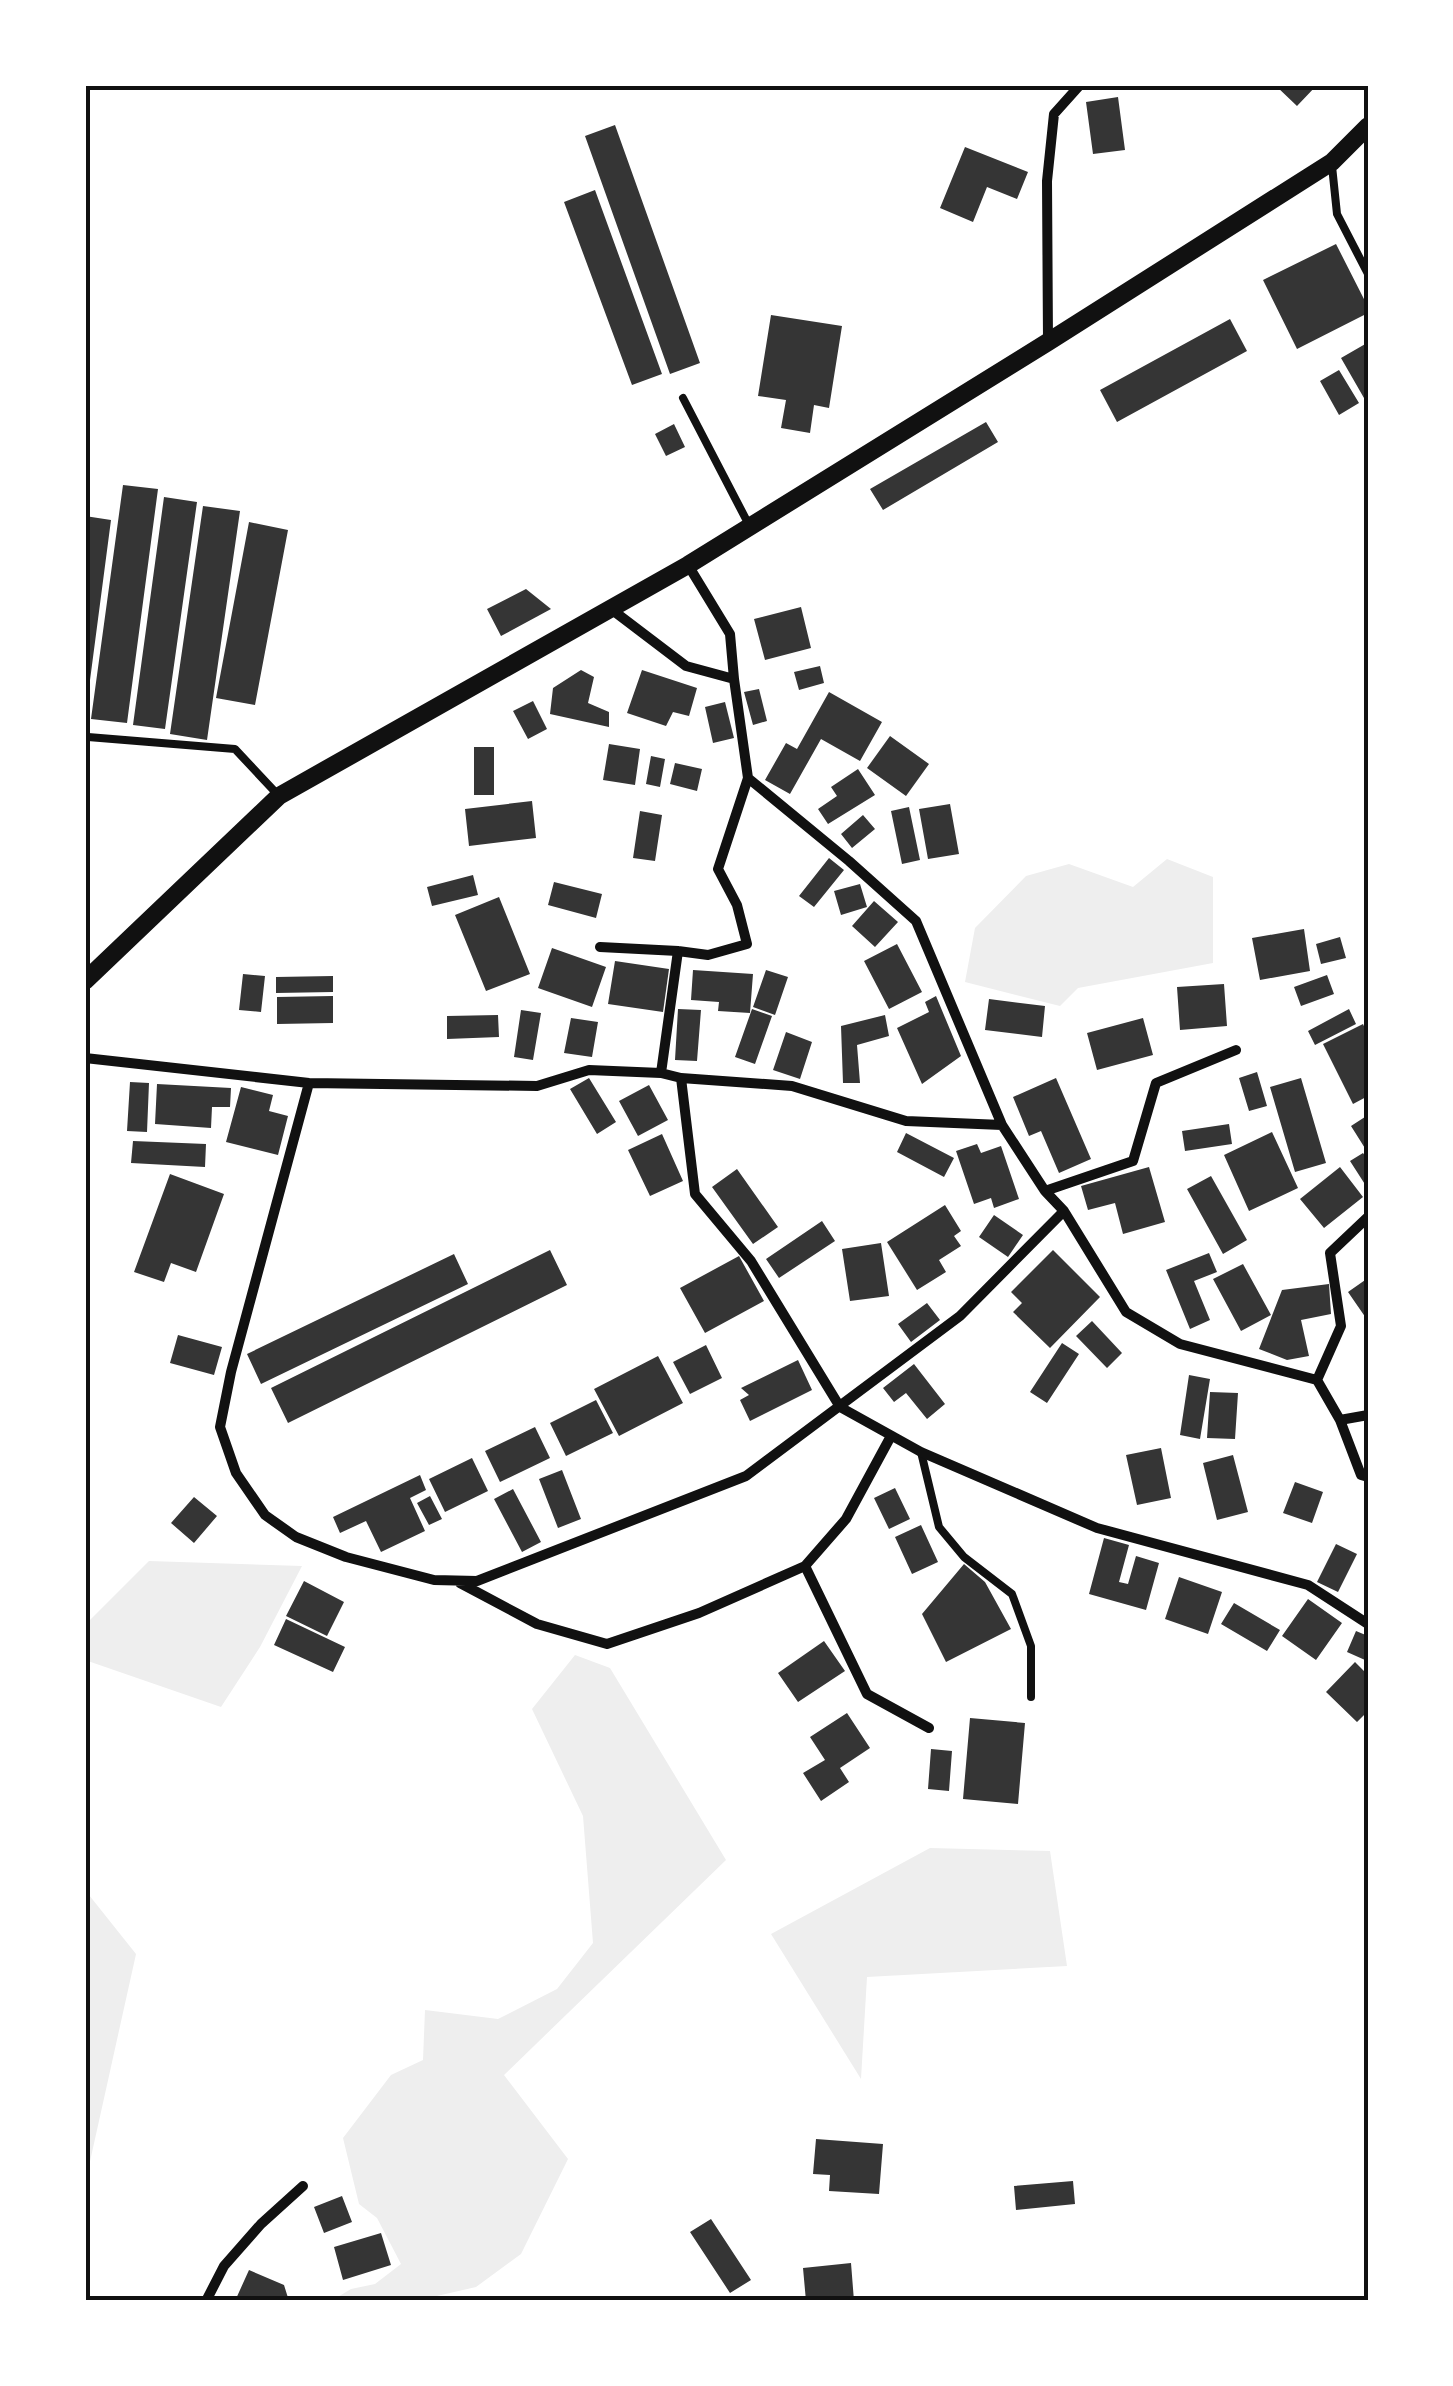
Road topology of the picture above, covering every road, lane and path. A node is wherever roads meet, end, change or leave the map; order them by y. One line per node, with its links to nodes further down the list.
1 (1080, 85): 5 (street)
2 (1368, 126): 3 (street)
3 (1332, 162): 4 (lane); 5 (street)
4 (1368, 274)
5 (1048, 342): 7 (street)
6 (682, 398): 7 (lane)
7 (750, 525): 8 (street)
8 (688, 565): 9 (street); 10 (street)
9 (611, 609): 10 (street); 13 (street)
10 (734, 679): 12 (street)
11 (88, 737): 13 (lane)
12 (748, 778): 15 (street); 22 (street)
13 (279, 796): 16 (street)
14 (600, 947): 15 (street)
15 (678, 951): 19 (street)
16 (85, 981)
17 (1236, 1050): 23 (street)
18 (85, 1058): 21 (street)
19 (662, 1072): 20 (street); 21 (street)
20 (681, 1078): 22 (street); 27 (street)
21 (309, 1083): 34 (street)
22 (1002, 1125): 23 (street)
23 (1046, 1191): 24 (street)
24 (1064, 1211): 26 (street); 27 (street)
25 (1368, 1217): 26 (street)
26 (1317, 1380): 29 (street)
27 (840, 1407): 30 (street); 34 (street)
28 (1368, 1415): 29 (street)
29 (1340, 1420): 32 (street)
30 (892, 1436): 31 (street); 33 (street)
31 (921, 1452): 35 (street); 36 (lane)
32 (1368, 1477)
33 (805, 1566): 34 (street); 37 (street)
34 (455, 1581)
35 (1368, 1624)
36 (1031, 1698)
37 (929, 1728)
38 (303, 2186): 39 (street)
39 (206, 2301)

